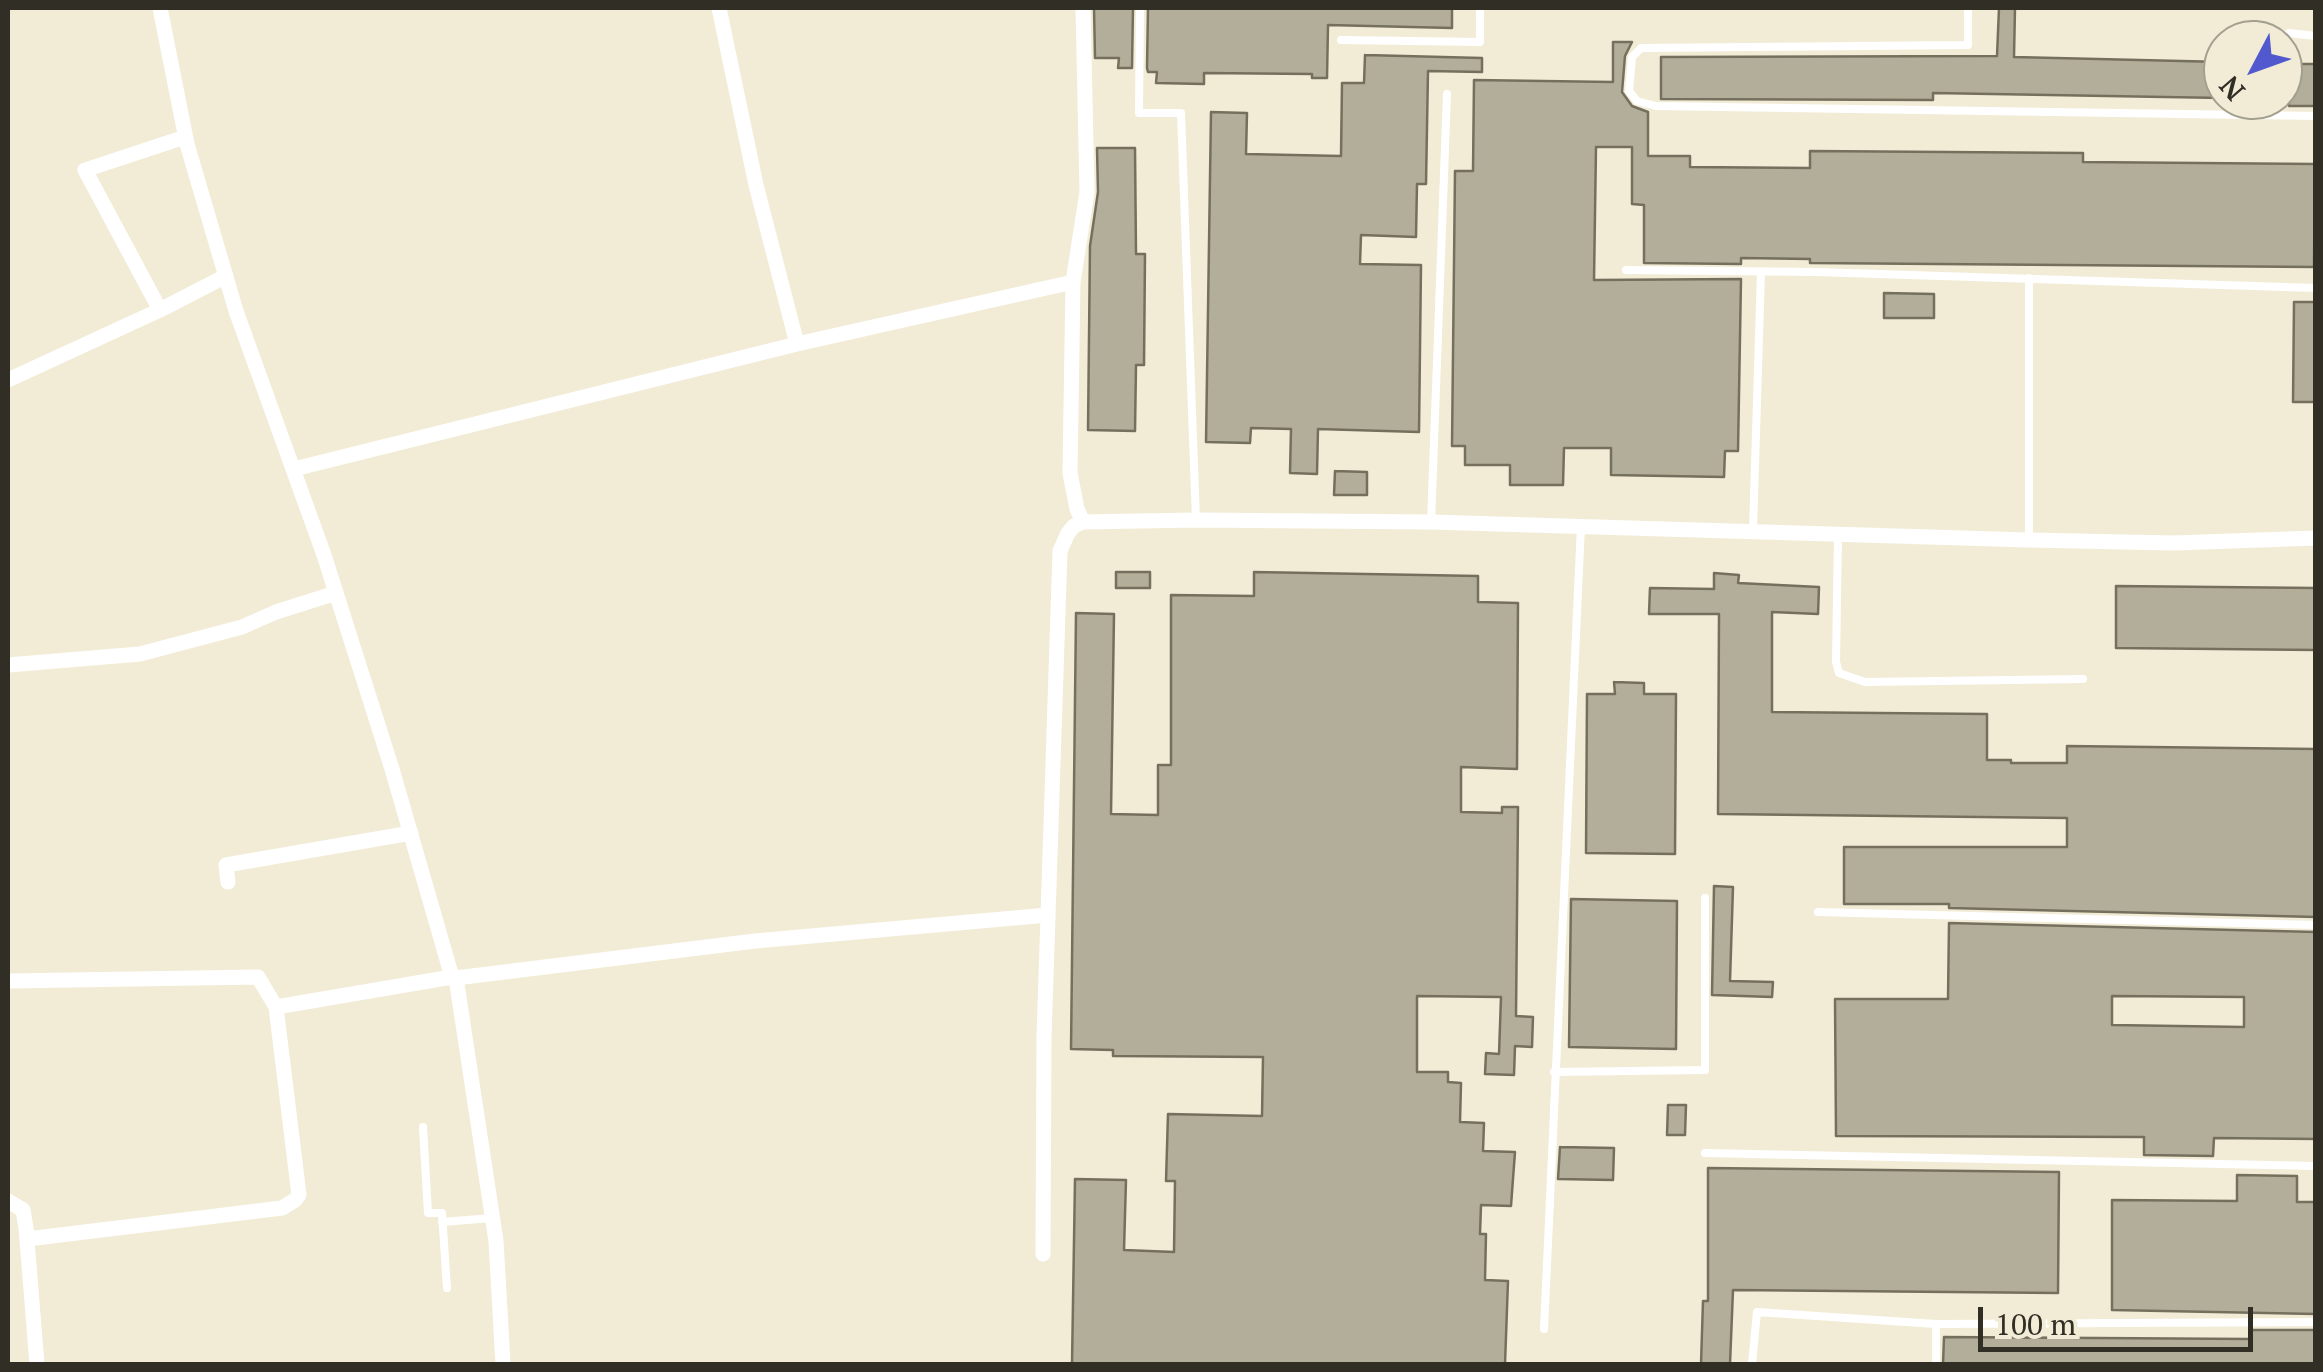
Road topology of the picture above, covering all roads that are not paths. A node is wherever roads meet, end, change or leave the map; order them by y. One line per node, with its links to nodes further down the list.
1 (160, 8): 10 (street)
2 (719, 8): 18 (street)
3 (1083, 8): 15 (street)
4 (1140, 8): 21 (lane)
5 (1480, 8): 7 (lane)
6 (1968, 8): 9 (lane)
7 (1341, 40)
8 (1447, 94): 23 (lane)
9 (2316, 116)
10 (185, 136): 13 (street); 17 (street)
11 (1626, 270): 12 (lane)
12 (1761, 272): 14 (lane); 25 (lane)
13 (226, 276): 17 (street); 20 (street)
14 (2029, 278): 16 (lane); 28 (lane)
15 (1073, 282): 18 (street); 22 (street)
16 (2316, 288)
17 (160, 310): 19 (street)
18 (797, 344): 20 (street)
19 (8, 380)
20 (294, 469): 29 (street)
21 (1196, 520): 22 (street); 23 (street)
22 (1083, 522): 36 (street)
23 (1432, 522): 24 (street)
24 (1581, 526): 25 (street); 41 (lane)
25 (1752, 530): 26 (street)
26 (1838, 534): 28 (street); 31 (lane)
27 (2316, 538): 28 (street)
28 (2028, 540)
29 (336, 594): 30 (street); 32 (street)
30 (8, 665)
31 (2083, 679)
32 (411, 833): 33 (street); 38 (street)
33 (228, 882)
34 (1705, 898): 41 (lane)
35 (1818, 912): 37 (lane)
36 (1048, 915): 38 (street); 49 (street)
37 (2316, 924)
38 (454, 977): 40 (street); 46 (street)
39 (8, 980): 40 (street)
40 (276, 1007): 48 (street)
41 (1554, 1072): 53 (lane)
42 (423, 1127): 47 (lane)
43 (1705, 1153): 44 (lane)
44 (2316, 1166)
45 (8, 1201): 48 (street)
46 (492, 1218): 47 (lane); 55 (street)
47 (442, 1222): 50 (lane)
48 (28, 1239): 54 (street)
49 (1043, 1254)
50 (446, 1288)
51 (2316, 1322): 52 (lane)
52 (1936, 1324): 56 (lane); 57 (lane)
53 (1544, 1328)
54 (37, 1364)
55 (503, 1364)
56 (1752, 1364)
57 (1936, 1364)

